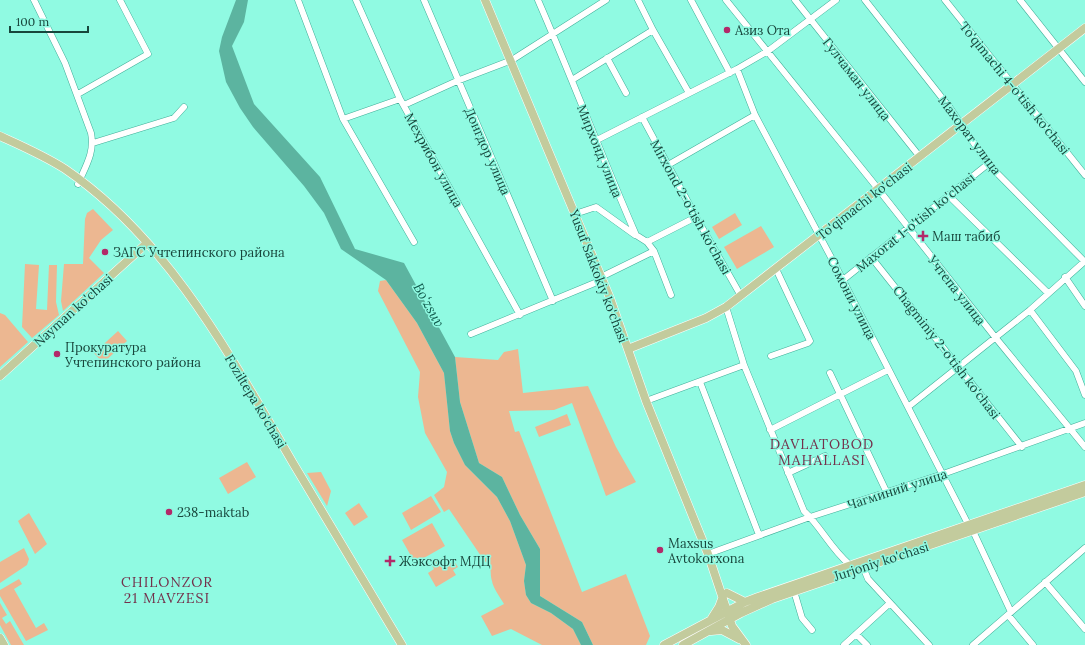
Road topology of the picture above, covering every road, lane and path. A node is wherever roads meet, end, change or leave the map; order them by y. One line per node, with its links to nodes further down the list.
1 (34, 0): 33 (street)
2 (120, 0): 33 (street)
3 (298, 0): 38 (street)
4 (356, 0): 34 (street, Мехрибон улица)
5 (424, 0): 28 (street, Донгдор улица)
6 (485, 0): 24 (main road, Yusuf Sakkokiy ko'chasi)
7 (538, 0): 20 (street, Мирхонд улица)
8 (606, 0): 20 (street)
9 (638, 0): 19 (street)
10 (691, 0): 26 (street)
11 (726, 0): 22 (street, Учтепа улица)
12 (795, 0): 17 (street, Гулчаман улица)
13 (836, 0): 17 (street)
14 (865, 0): 39 (street, Махорат улица)
15 (945, 0): 30 (street, To'qimachi 4-o'tish ko'chasi)
16 (1020, 0): 21 (street)
17 (811, 19): 22 (street); 44 (street, Гулчаман улица)
18 (1085, 28): 21 (main road, To'qimachi ko'chasi)
19 (653, 30): 23 (street); 31 (street)
20 (553, 35): 24 (street); 27 (street, Мирхонд улица)
21 (1059, 48): 29 (street); 30 (main road, To'qimachi ko'chasi)
22 (768, 51): 25 (street); 49 (street, Учтепа улица)
23 (606, 58): 27 (street); 32 (street)
24 (512, 60): 28 (street); 51 (main road, Yusuf Sakkokiy ko'chasi)
25 (737, 69): 26 (street); 36 (street, Сомони улица)
26 (730, 72): 31 (street)
27 (572, 80): 42 (street, Мирхонд улица)
28 (457, 81): 34 (street); 69 (street, Донгдор улица)
29 (1085, 82)
30 (1012, 85): 39 (main road, To'qimachi ko'chasi); 47 (street, To'qimachi 4-o'tish ko'chasi)
31 (689, 92): 37 (street)
32 (626, 93)
33 (78, 94): 43 (street)
34 (402, 102): 38 (street); 73 (street, Мехрибон улица)
35 (184, 107): 43 (street)
36 (755, 115): 46 (street); 55 (street, Сомони улица)
37 (642, 117): 42 (street); 46 (street, Mirxond 2-o'tish ko'chasi)
38 (343, 119): 56 (street)
39 (961, 124): 44 (main road, To'qimachi ko'chasi); 45 (street, Махорат улица)
40 (0, 136): 48 (main road, Foziltepa ko'chasi)
41 (0, 140): 48 (main road, Foziltepa ko'chasi)
42 (595, 142): 54 (street, Мирхонд улица)
43 (93, 143): 48 (street)
44 (920, 157): 49 (main road, To'qimachi ko'chasi)
45 (988, 164): 50 (street, Maxorat 1-o'tish ko'chasi); 61 (street, Махорат улица)
46 (668, 165): 52 (street, Mirxond 2-o'tish ko'chasi)
47 (1085, 176)
48 (79, 182): 58 (main road, Foziltepa ko'chasi)
49 (878, 189): 53 (street, Учтепа улица); 55 (main road, To'qimachi ko'chasi)
50 (948, 195): 53 (street, Maxorat 1-o'tish ko'chasi); 66 (street)
51 (575, 214): 54 (street); 64 (main road, Yusuf Sakkokiy ko'chasi)
52 (696, 217): 57 (street); 68 (street, Mirxond 2-o'tish ko'chasi)
53 (908, 227): 60 (street, Maxorat 1-o'tish ko'chasi); 75 (street, Учтепа улица)
54 (636, 235): 57 (street)
55 (819, 235): 62 (main road, To'qimachi ko'chasi); 65 (street, Сомони улица)
56 (414, 242)
57 (648, 242): 59 (street)
58 (145, 244): 82 (main road, Nayman ko'chasi); 121 (main road, Foziltepa ko'chasi); 122 (main road, Foziltepa ko'chasi)
59 (654, 251): 64 (street); 67 (street)
60 (871, 256): 65 (street, Maxorat 1-o'tish ko'chasi); 79 (street, Chagminiy 2-o'tish ko'chasi)
61 (1085, 261): 63 (street, Махорат улица)
62 (776, 269): 68 (main road, To'qimachi ko'chasi); 77 (street)
63 (1065, 277): 66 (street, Махорат улица); 70 (street)
64 (602, 278): 69 (street); 76 (main road, Yusuf Sakkokiy ko'chasi)
65 (843, 280): 80 (street, Сомони улица)
66 (1048, 293): 72 (street, Махорат улица)
67 (671, 295)
68 (741, 296): 71 (main road, To'qimachi ko'chasi)
69 (553, 301): 73 (street)
70 (1085, 306)
71 (726, 307): 76 (main road, To'qimachi ko'chasi); 78 (street)
72 (1030, 310): 75 (street, Махорат улица); 85 (street)
73 (520, 315): 74 (street)
74 (471, 334)
75 (995, 337): 79 (street, Махорат улица); 90 (street, Учтепа улица)
76 (628, 349): 86 (main road, Yusuf Sakkokiy ko'chasi)
77 (771, 356)
78 (744, 365): 83 (street); 89 (street)
79 (959, 367): 87 (street, Махорат улица); 91 (street, Chagminiy 2-o'tish ko'chasi)
80 (888, 370): 84 (street); 87 (street, Сомони улица)
81 (830, 373): 84 (street)
82 (0, 376)
83 (700, 382): 86 (street); 101 (street)
84 (842, 394): 89 (street); 98 (street)
85 (1085, 395)
86 (646, 401): 103 (main road, Yusuf Sakkokiy ko'chasi)
87 (908, 406): 95 (street, Сомони улица)
88 (1085, 423): 90 (street, Чагминий улица)
89 (770, 430): 94 (street)
90 (1070, 430): 91 (street, Чагминий улица); 92 (street, Учтепа улица)
91 (1022, 447): 95 (street, Чагминий улица)
92 (1085, 447)
93 (825, 456): 94 (street)
94 (788, 473): 99 (street)
95 (943, 474): 98 (street, Чагминий улица); 100 (street, Сомони улица)
96 (1085, 485): 100 (main road, Jurjoniy ko'chasi)
97 (1085, 492): 100 (main road, Jurjoniy ko'chasi)
98 (887, 493): 99 (street, Чагминий улица)
99 (810, 517): 101 (street, Чагминий улица); 104 (street)
100 (971, 528): 104 (main road, Jurjoniy ko'chasi); 105 (main road, Jurjoniy ko'chasi); 111 (street, Сомони улица)
101 (759, 535): 103 (street, Чагминий улица)
102 (1085, 548): 106 (street)
103 (708, 554): 108 (main road, Yusuf Sakkokiy ko'chasi)
104 (849, 564): 109 (main road, Jurjoniy ko'chasi)
105 (863, 567): 107 (main road, Jurjoniy ko'chasi); 110 (street)
106 (1045, 582): 111 (street); 114 (street)
107 (794, 591): 112 (main road, Jurjoniy ko'chasi); 115 (street)
108 (725, 595): 109 (main road); 112 (main road, Yusuf Sakkokiy ko'chasi); 113 (main road)
109 (745, 602): 112 (main road, Jurjoniy ko'chasi)
110 (890, 603): 117 (street); 128 (street)
111 (1009, 613): 129 (street); 130 (street, Сомони улица)
112 (731, 614): 113 (main road); 116 (main road, Jurjoniy ko'chasi); 119 (main road, Yusuf Sakkokiy ko'chasi); 125 (main road, Yusuf Sakkokiy ko'chasi)
113 (709, 622): 123 (main road)
114 (1085, 629)
115 (812, 630)
116 (708, 631): 119 (main road); 124 (main road, Jurjoniy ko'chasi)
117 (856, 634): 126 (street); 127 (street)
118 (0, 638): 120 (main road)
119 (745, 644)
120 (4, 645)
121 (396, 645)
122 (402, 645)
123 (664, 645)
124 (683, 645)
125 (753, 645)
126 (844, 645)
127 (867, 645)
128 (928, 645)
129 (973, 645)
130 (1033, 645)

